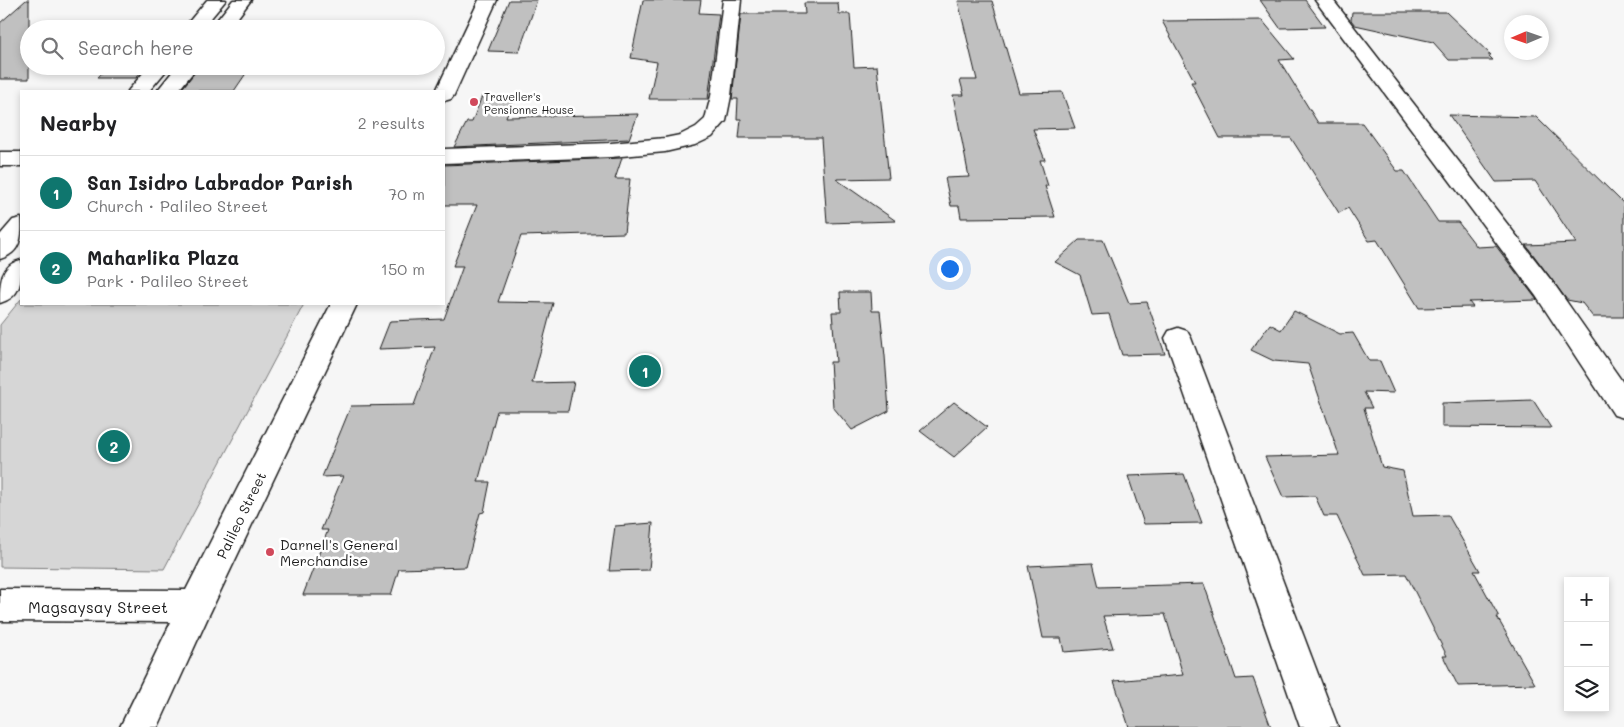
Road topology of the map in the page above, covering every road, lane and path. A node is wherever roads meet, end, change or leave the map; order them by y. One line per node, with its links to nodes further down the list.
1 (217, 0): 6 (street)
2 (242, 0): 7 (street)
3 (488, 0): 12 (street)
4 (732, 0): 13 (street)
5 (1324, 0): 22 (street)
6 (200, 20)
7 (226, 20)
8 (152, 75): 10 (street)
9 (180, 75): 11 (street)
10 (139, 90)
11 (168, 90)
12 (445, 93)
13 (445, 156)
14 (0, 159): 15 (street)
15 (20, 159)
16 (20, 227): 17 (street)
17 (0, 251)
18 (20, 269): 19 (street)
19 (0, 294)
20 (344, 305): 24 (street, Palileo Street)
21 (1178, 338): 26 (street)
22 (1624, 408)
23 (0, 605): 24 (street, Magsaysay Street)
24 (196, 606): 25 (street, Palileo Street)
25 (139, 727)
26 (1319, 727)

